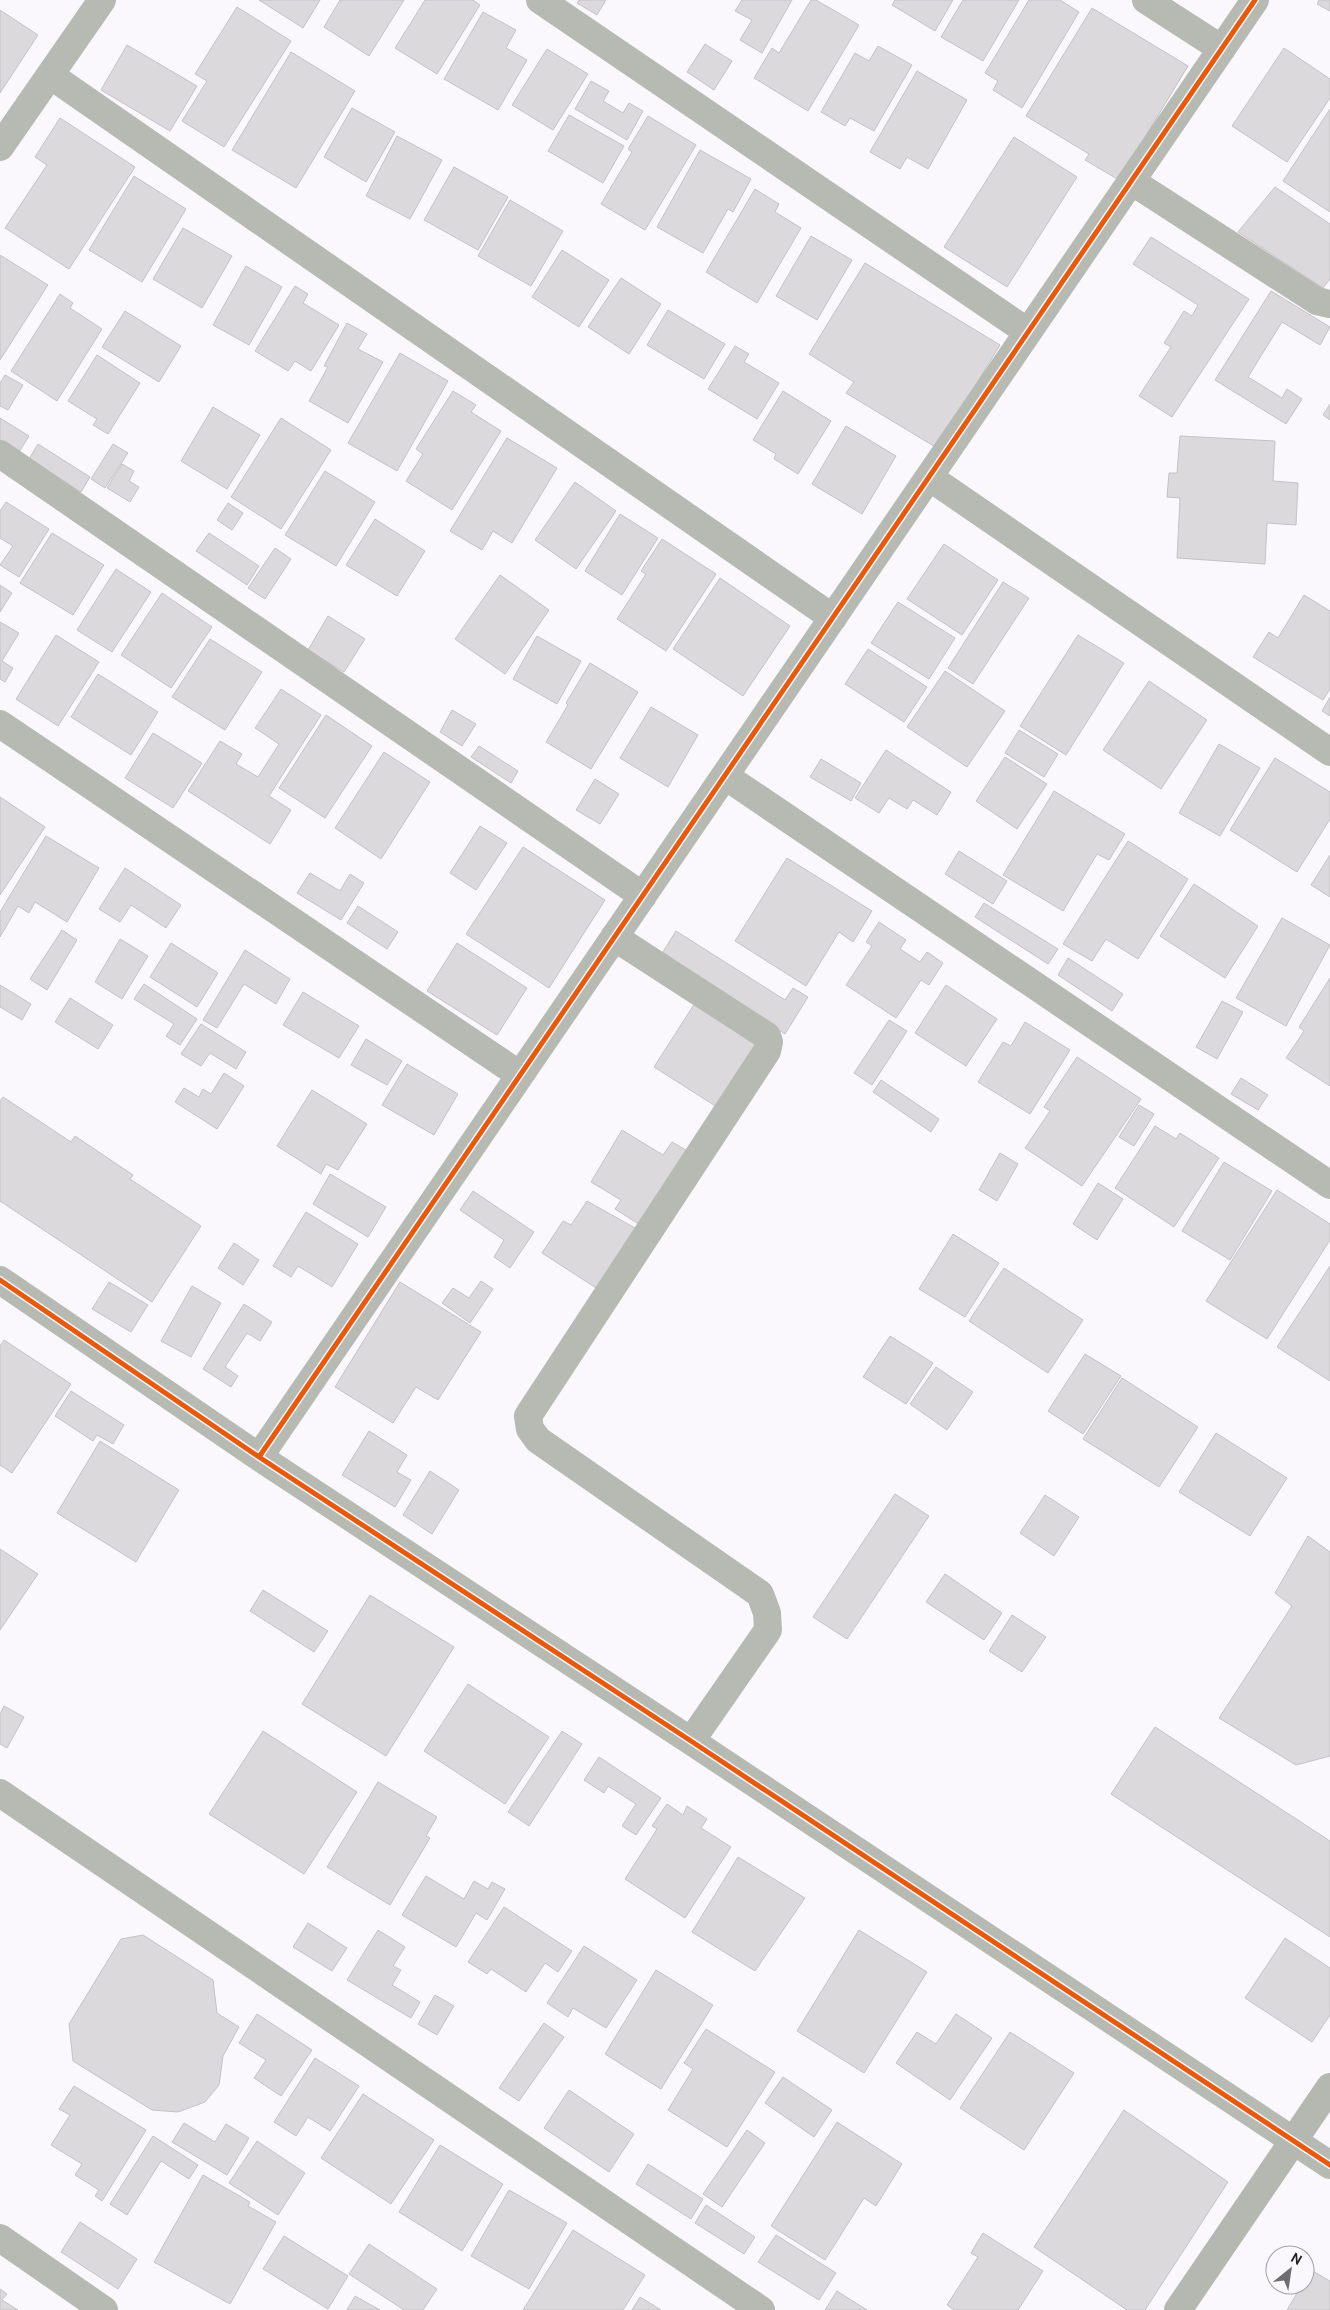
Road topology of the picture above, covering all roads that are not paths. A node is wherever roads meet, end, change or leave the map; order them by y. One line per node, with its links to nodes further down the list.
1 (102, 0): 6 (street)
2 (540, 0): 10 (street)
3 (1146, 0): 5 (street)
4 (1255, 0): 5 (street)
5 (1222, 49): 8 (street)
6 (50, 75): 7 (street); 13 (street)
7 (0, 147)
8 (1131, 181): 9 (street); 10 (street)
9 (1330, 304)
10 (1028, 332): 12 (street)
11 (0, 454): 17 (street)
12 (929, 477): 13 (street); 15 (street)
13 (833, 618): 16 (street)
14 (0, 724): 19 (street)
15 (1330, 752)
16 (725, 776): 17 (street); 20 (street)
17 (643, 896): 18 (street)
18 (614, 937): 19 (street); 23 (street)
19 (520, 1075): 22 (street)
20 (1330, 1185)
21 (0, 1280): 22 (street)
22 (259, 1457): 23 (street)
23 (691, 1740): 26 (street)
24 (0, 1793): 30 (street)
25 (1330, 2087): 26 (street)
26 (1294, 2140): 27 (street); 31 (street)
27 (1330, 2165)
28 (0, 2238): 29 (street)
29 (104, 2310)
30 (761, 2310)
31 (1178, 2310)

